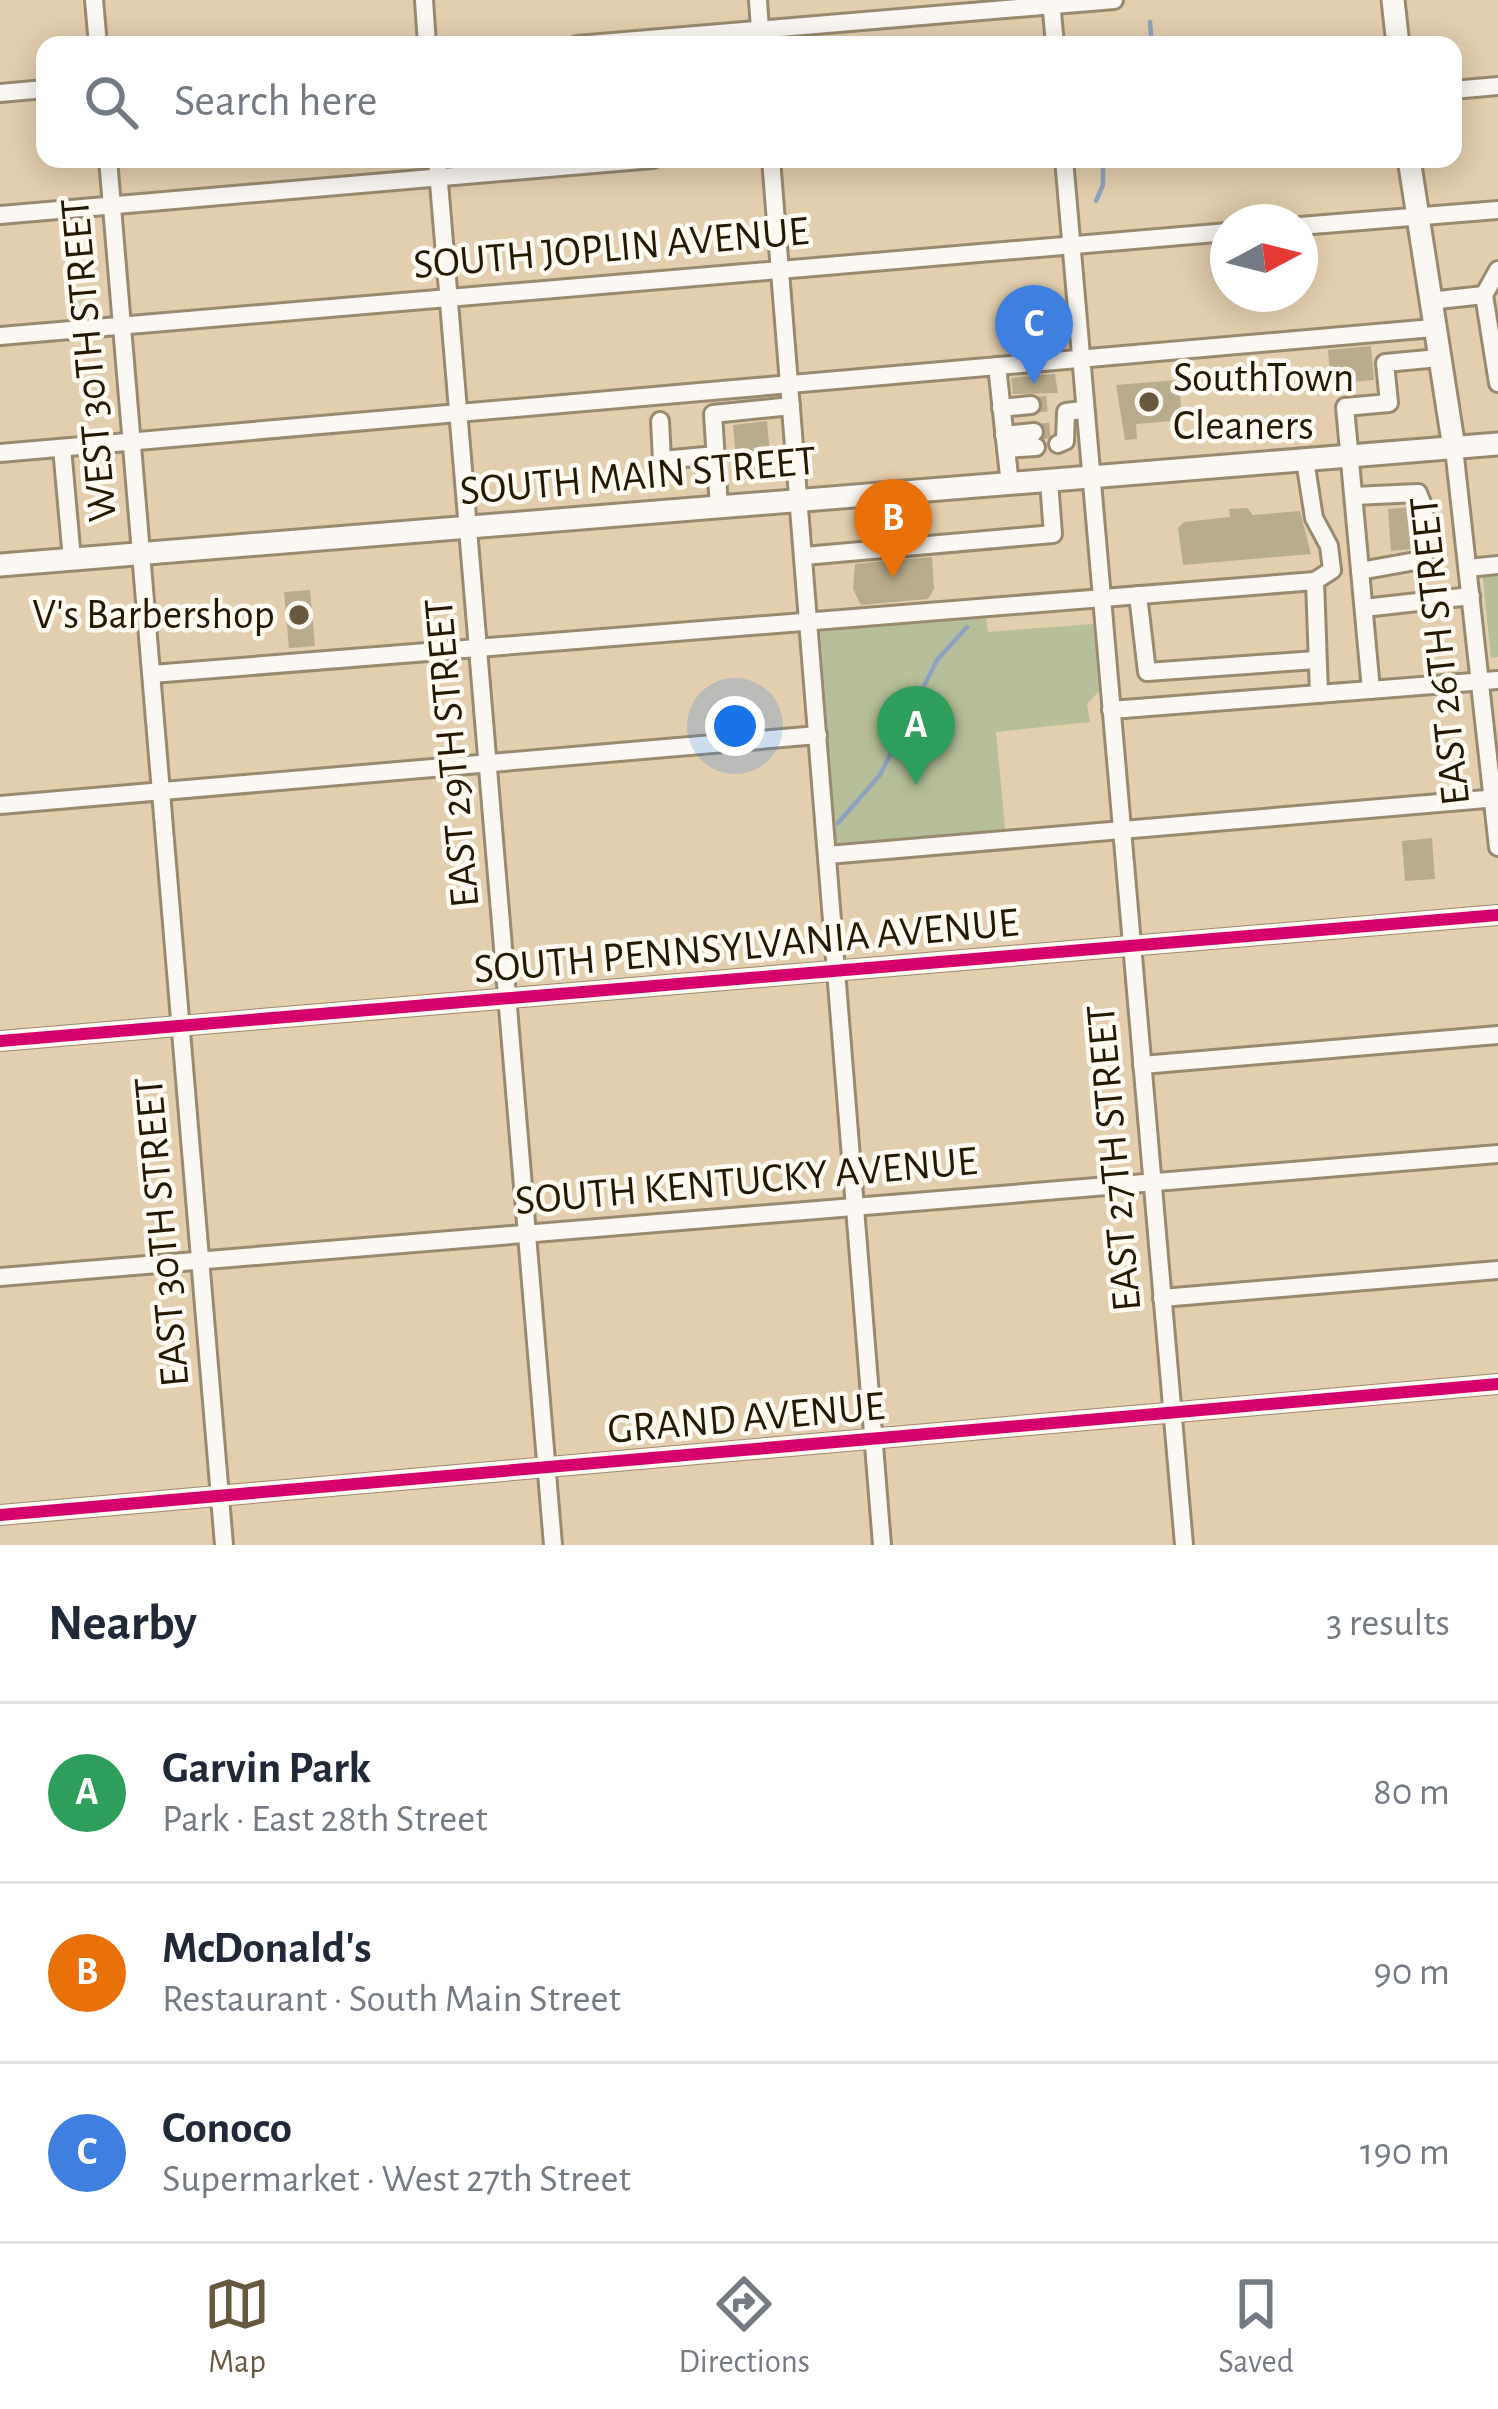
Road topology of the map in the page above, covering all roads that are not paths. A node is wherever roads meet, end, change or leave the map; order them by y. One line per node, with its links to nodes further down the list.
1 (94, 0): 7 (street)
2 (424, 0): 8 (street)
3 (758, 0): 9 (street)
4 (1114, 0): 6 (street)
5 (1393, 0): 12 (main road)
6 (1052, 3): 10 (street); 11 (street)
7 (97, 36)
8 (426, 36)
9 (761, 36)
10 (770, 36)
11 (1054, 36)
12 (1396, 36)
13 (1498, 86): 14 (street)
14 (1462, 89)
15 (36, 90): 16 (street)
16 (0, 93)
17 (108, 168): 22 (street, WEST 30TH STREET)
18 (438, 168): 22 (street); 32 (street, EAST 29TH STREET)
19 (772, 168): 29 (street)
20 (1065, 168): 28 (street, EAST 27TH STREET)
21 (1410, 168): 25 (main road)
22 (112, 206): 24 (street); 34 (street, WEST 30TH STREET)
23 (1498, 210): 25 (street)
24 (0, 215)
25 (1414, 217): 26 (street); 33 (main road)
26 (1318, 225)
27 (1210, 233): 28 (street, SOUTH JOPLIN AVENUE)
28 (1070, 245): 29 (street, SOUTH JOPLIN AVENUE); 39 (street, EAST 27TH STREET)
29 (780, 269): 32 (street, SOUTH JOPLIN AVENUE); 42 (street)
30 (1496, 274): 31 (street)
31 (1484, 295): 33 (street); 36 (street)
32 (448, 298): 34 (street, SOUTH JOPLIN AVENUE); 44 (street, EAST 29TH STREET)
33 (1429, 302): 35 (main road)
34 (122, 326): 37 (street, SOUTH JOPLIN AVENUE); 47 (street, WEST 30TH STREET)
35 (1433, 328): 38 (main road); 39 (street)
36 (1493, 331): 41 (street)
37 (0, 336)
38 (1439, 358): 50 (main road); 53 (street)
39 (1079, 359): 40 (street); 55 (street, EAST 27TH STREET)
40 (997, 366): 42 (street); 46 (street)
41 (1498, 383)
42 (790, 385): 43 (street); 44 (street)
43 (791, 406): 52 (street); 59 (street)
44 (459, 413): 47 (street); 61 (street, EAST 29TH STREET)
45 (660, 421): 52 (street)
46 (1003, 428): 46 (street); 57 (street)
47 (131, 442): 49 (street); 62 (street, WEST 30TH STREET)
48 (1498, 444): 50 (main road, SOUTH MAIN STREET)
49 (62, 448): 51 (street); 64 (street)
50 (1454, 448): 53 (main road, SOUTH MAIN STREET); 67 (street, EAST 26TH STREET)
51 (0, 453)
52 (716, 455): 60 (street)
53 (1350, 456): 54 (main road, SOUTH MAIN STREET); 58 (street)
54 (1305, 460): 55 (main road, SOUTH MAIN STREET); 69 (street)
55 (1088, 478): 56 (main road, SOUTH MAIN STREET); 72 (street, EAST 27TH STREET)
56 (1049, 482): 57 (main road, SOUTH MAIN STREET); 63 (street)
57 (1010, 485): 59 (main road, SOUTH MAIN STREET)
58 (1354, 496): 68 (street); 68 (street)
59 (800, 502): 60 (main road, SOUTH MAIN STREET); 63 (street)
60 (719, 508): 61 (main road, SOUTH MAIN STREET)
61 (469, 529): 62 (main road, SOUTH MAIN STREET); 75 (street, EAST 29TH STREET)
62 (141, 554): 64 (main road, SOUTH MAIN STREET); 78 (street, EAST 30TH STREET)
63 (804, 556): 74 (street)
64 (72, 559): 65 (main road, SOUTH MAIN STREET)
65 (0, 565)
66 (1498, 565): 67 (street)
67 (1468, 568): 71 (street, EAST 26TH STREET)
68 (1360, 572): 73 (street)
69 (1315, 581): 70 (street); 76 (street)
70 (1138, 596): 72 (street); 77 (street)
71 (1471, 596): 73 (street); 79 (street, EAST 26TH STREET)
72 (1100, 598): 74 (street); 83 (street, EAST 27TH STREET)
73 (1364, 608): 80 (street)
74 (809, 619): 75 (street); 84 (street)
75 (479, 646): 78 (street); 85 (street, EAST 29TH STREET)
76 (1316, 660): 77 (street); 81 (street)
77 (1221, 668): 82 (street)
78 (152, 674): 86 (street, EAST 30TH STREET)
79 (1489, 681): 80 (street); 87 (street, EAST 26TH STREET)
80 (1372, 690): 81 (street)
81 (1319, 694): 82 (street)
82 (1223, 703): 83 (street)
83 (1111, 710): 89 (street, EAST 27TH STREET)
84 (818, 735): 85 (street); 91 (street)
85 (490, 763): 86 (street); 95 (street, EAST 29TH STREET)
86 (162, 792): 88 (street); 96 (street, EAST 30TH STREET)
87 (1495, 798): 89 (street); 90 (street, EAST 26TH STREET)
88 (0, 805)
89 (1122, 830): 91 (street); 93 (street, EAST 27TH STREET)
90 (1498, 847)
91 (828, 855): 94 (street)
92 (1498, 915): 93 (street, SOUTH PENNSYLVANIA AVENUE)
93 (1132, 946): 94 (street, SOUTH PENNSYLVANIA AVENUE); 99 (street, EAST 27TH STREET)
94 (837, 971): 95 (street, SOUTH PENNSYLVANIA AVENUE); 102 (street)
95 (509, 999): 96 (street, SOUTH PENNSYLVANIA AVENUE); 103 (street, EAST 29TH STREET)
96 (181, 1027): 98 (street, SOUTH PENNSYLVANIA AVENUE); 104 (street, EAST 30TH STREET)
97 (1498, 1035): 99 (street)
98 (0, 1041)
99 (1142, 1065): 101 (street, EAST 27TH STREET)
100 (1498, 1154): 101 (street, SOUTH KENTUCKY AVENUE)
101 (1152, 1183): 102 (street, SOUTH KENTUCKY AVENUE); 107 (street, EAST 27TH STREET)
102 (855, 1208): 103 (street, SOUTH KENTUCKY AVENUE); 110 (street)
103 (528, 1236): 104 (street, SOUTH KENTUCKY AVENUE); 111 (street, EAST 29TH STREET)
104 (199, 1260): 106 (street, SOUTH KENTUCKY AVENUE); 112 (street, EAST 30TH STREET)
105 (1498, 1270): 107 (street)
106 (0, 1277)
107 (1162, 1298): 109 (street, EAST 27TH STREET)
108 (1498, 1384): 109 (street, GRAND AVENUE)
109 (1172, 1413): 110 (street, GRAND AVENUE); 117 (street, EAST 27TH STREET)
110 (874, 1441): 111 (street, GRAND AVENUE); 116 (street)
111 (547, 1468): 112 (street, GRAND AVENUE); 115 (street, EAST 29TH STREET)
112 (220, 1497): 113 (street, GRAND AVENUE); 114 (street, EAST 30TH STREET)
113 (0, 1515)
114 (224, 1545)
115 (553, 1545)
116 (882, 1545)
117 (1184, 1545)

